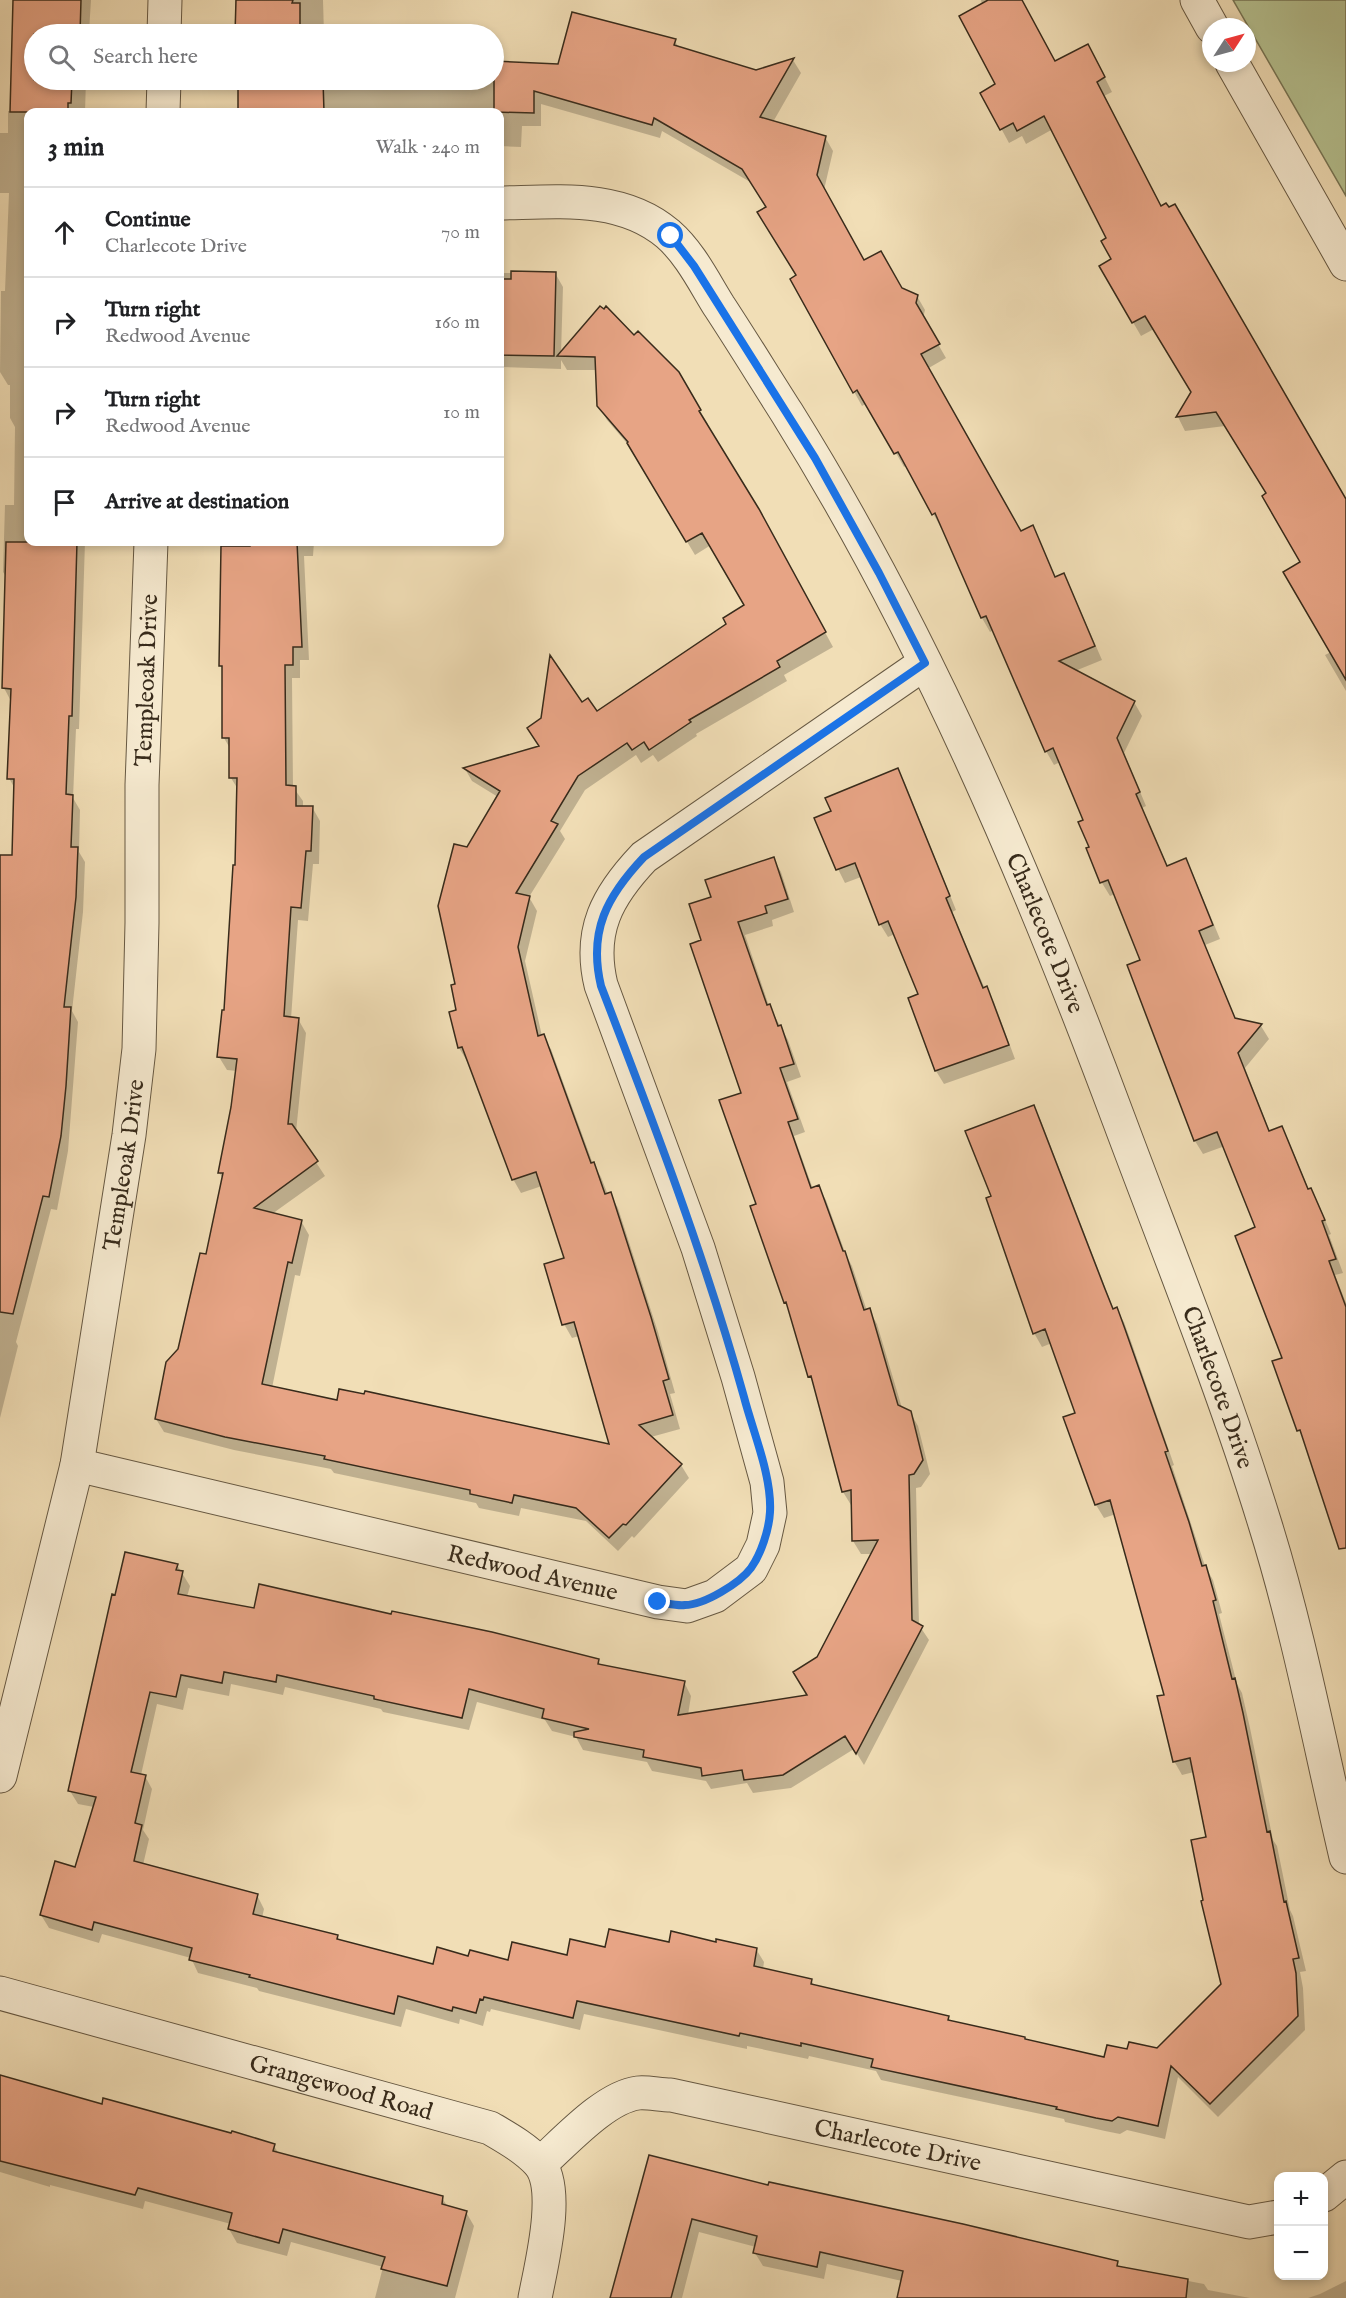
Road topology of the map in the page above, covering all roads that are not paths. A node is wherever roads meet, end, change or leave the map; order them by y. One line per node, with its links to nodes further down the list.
1 (165, 0): 4 (street)
2 (1197, 0): 3 (street)
3 (1207, 18)
4 (164, 24)
5 (1237, 72): 9 (street)
6 (164, 90): 7 (street)
7 (163, 108)
8 (504, 203): 11 (street, Charlecote Drive)
9 (1346, 264)
10 (151, 546): 12 (street, Templeoak Drive)
11 (925, 663): 12 (street, Redwood Avenue); 14 (street, Charlecote Drive)
12 (76, 1465): 13 (street, Templeoak Drive)
13 (0, 1776)
14 (1346, 1857)
15 (0, 1993): 16 (street, Grangewood Road)
16 (540, 2164): 19 (street, Charlecote Drive); 20 (street, Grangewood Road)
17 (1346, 2177): 18 (street)
18 (1328, 2191)
19 (1274, 2218)
20 (535, 2298)

